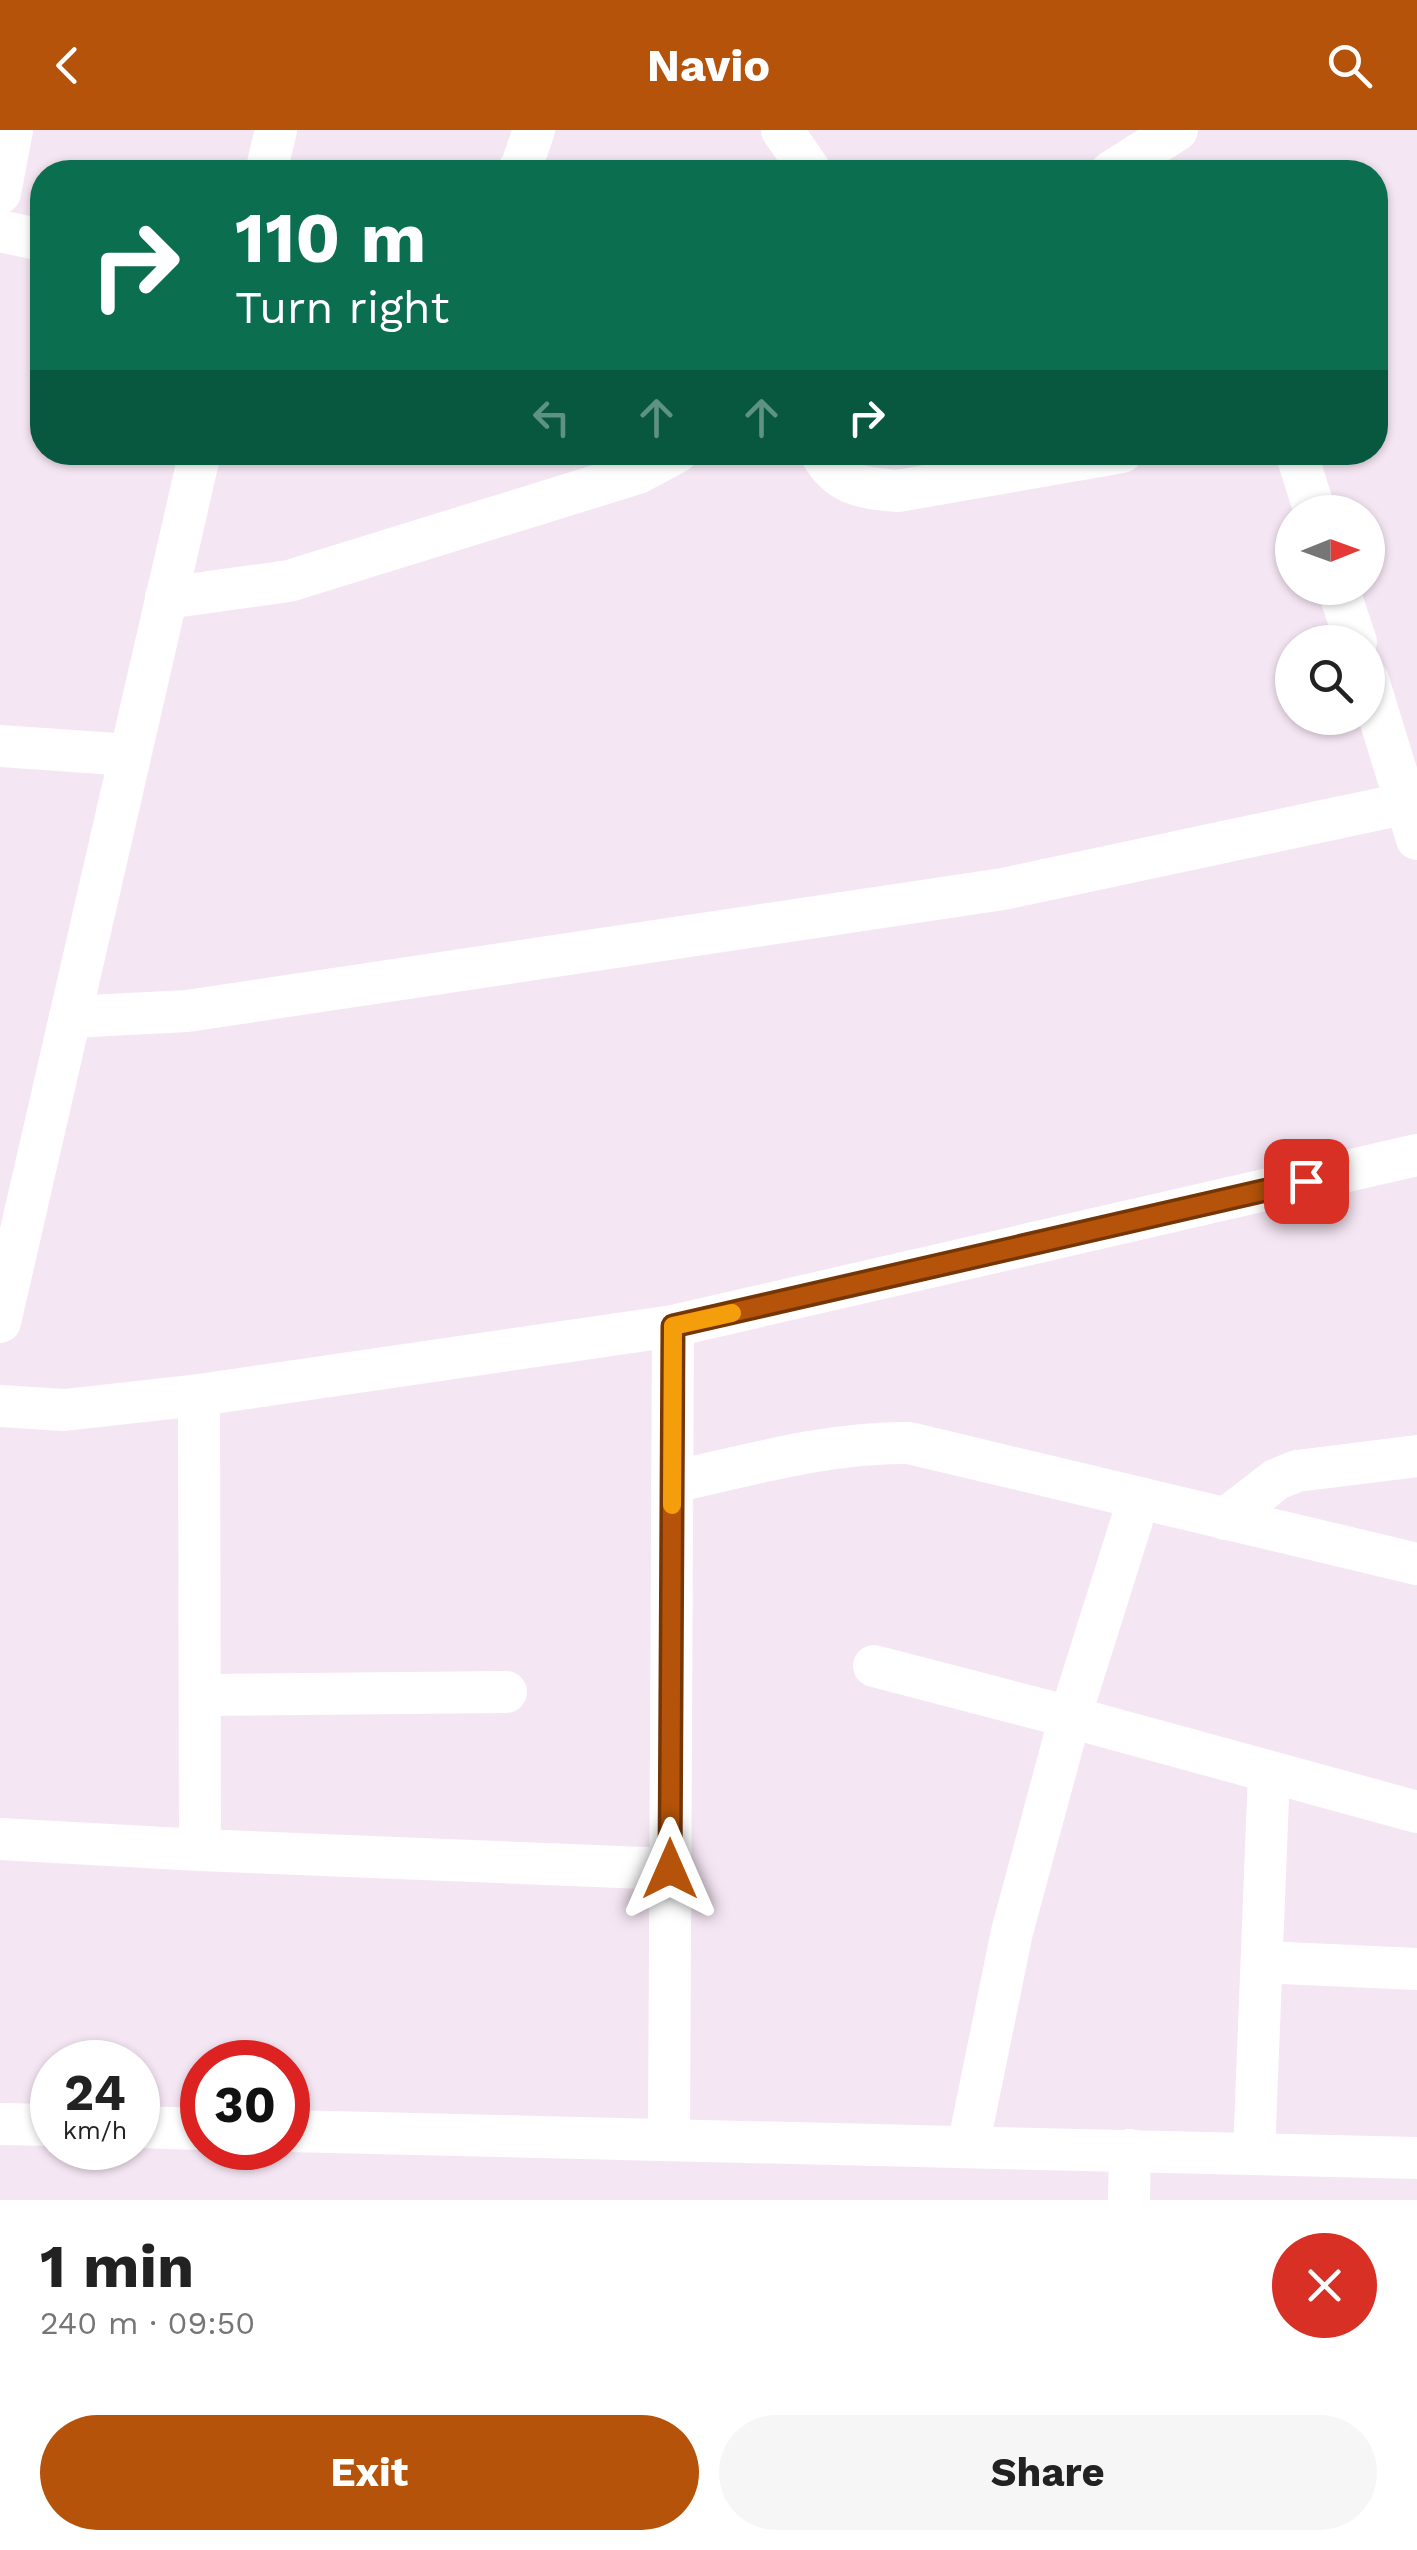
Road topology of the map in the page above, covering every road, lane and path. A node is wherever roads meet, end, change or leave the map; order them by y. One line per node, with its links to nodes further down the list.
1 (12, 130): 10 (street)
2 (276, 130): 7 (street)
3 (534, 130): 8 (street)
4 (782, 130): 9 (street)
5 (1177, 130): 6 (street)
6 (1120, 159)
7 (269, 160)
8 (524, 160)
9 (803, 160)
10 (0, 193)
11 (0, 231): 12 (street)
12 (30, 237)
13 (197, 465): 19 (street)
14 (653, 465): 19 (street)
15 (828, 465): 16 (street)
16 (1047, 465)
17 (1300, 465): 18 (street)
18 (1309, 495)
19 (166, 598): 22 (street)
20 (1385, 730): 23 (street)
21 (0, 746): 22 (street)
22 (130, 756): 24 (street)
23 (1414, 814): 24 (street)
24 (70, 1016): 26 (street)
25 (1417, 1155): 28 (street)
26 (7, 1256): 27 (street)
27 (0, 1322)
28 (673, 1326): 29 (street); 32 (street)
29 (200, 1395): 30 (street); 38 (street)
30 (0, 1406)
31 (1417, 1456): 34 (street)
32 (672, 1482): 33 (street); 44 (street)
33 (1138, 1498): 34 (street); 39 (street)
34 (1224, 1519): 35 (street)
35 (1417, 1564)
36 (874, 1666): 39 (street)
37 (506, 1692): 38 (street)
38 (200, 1696): 43 (street)
39 (1070, 1717): 40 (street); 51 (street)
40 (1269, 1772): 41 (street); 45 (street)
41 (1417, 1812)
42 (0, 1839): 43 (street)
43 (200, 1850): 44 (street)
44 (670, 1869): 50 (street)
45 (1262, 1962): 46 (street); 53 (street)
46 (1417, 1969)
47 (0, 2124): 48 (street)
48 (30, 2125)
49 (310, 2131): 50 (street)
50 (669, 2139): 51 (street)
51 (968, 2147): 52 (street)
52 (1130, 2150): 53 (street); 55 (street)
53 (1254, 2153): 54 (street)
54 (1417, 2158)
55 (1129, 2200)

